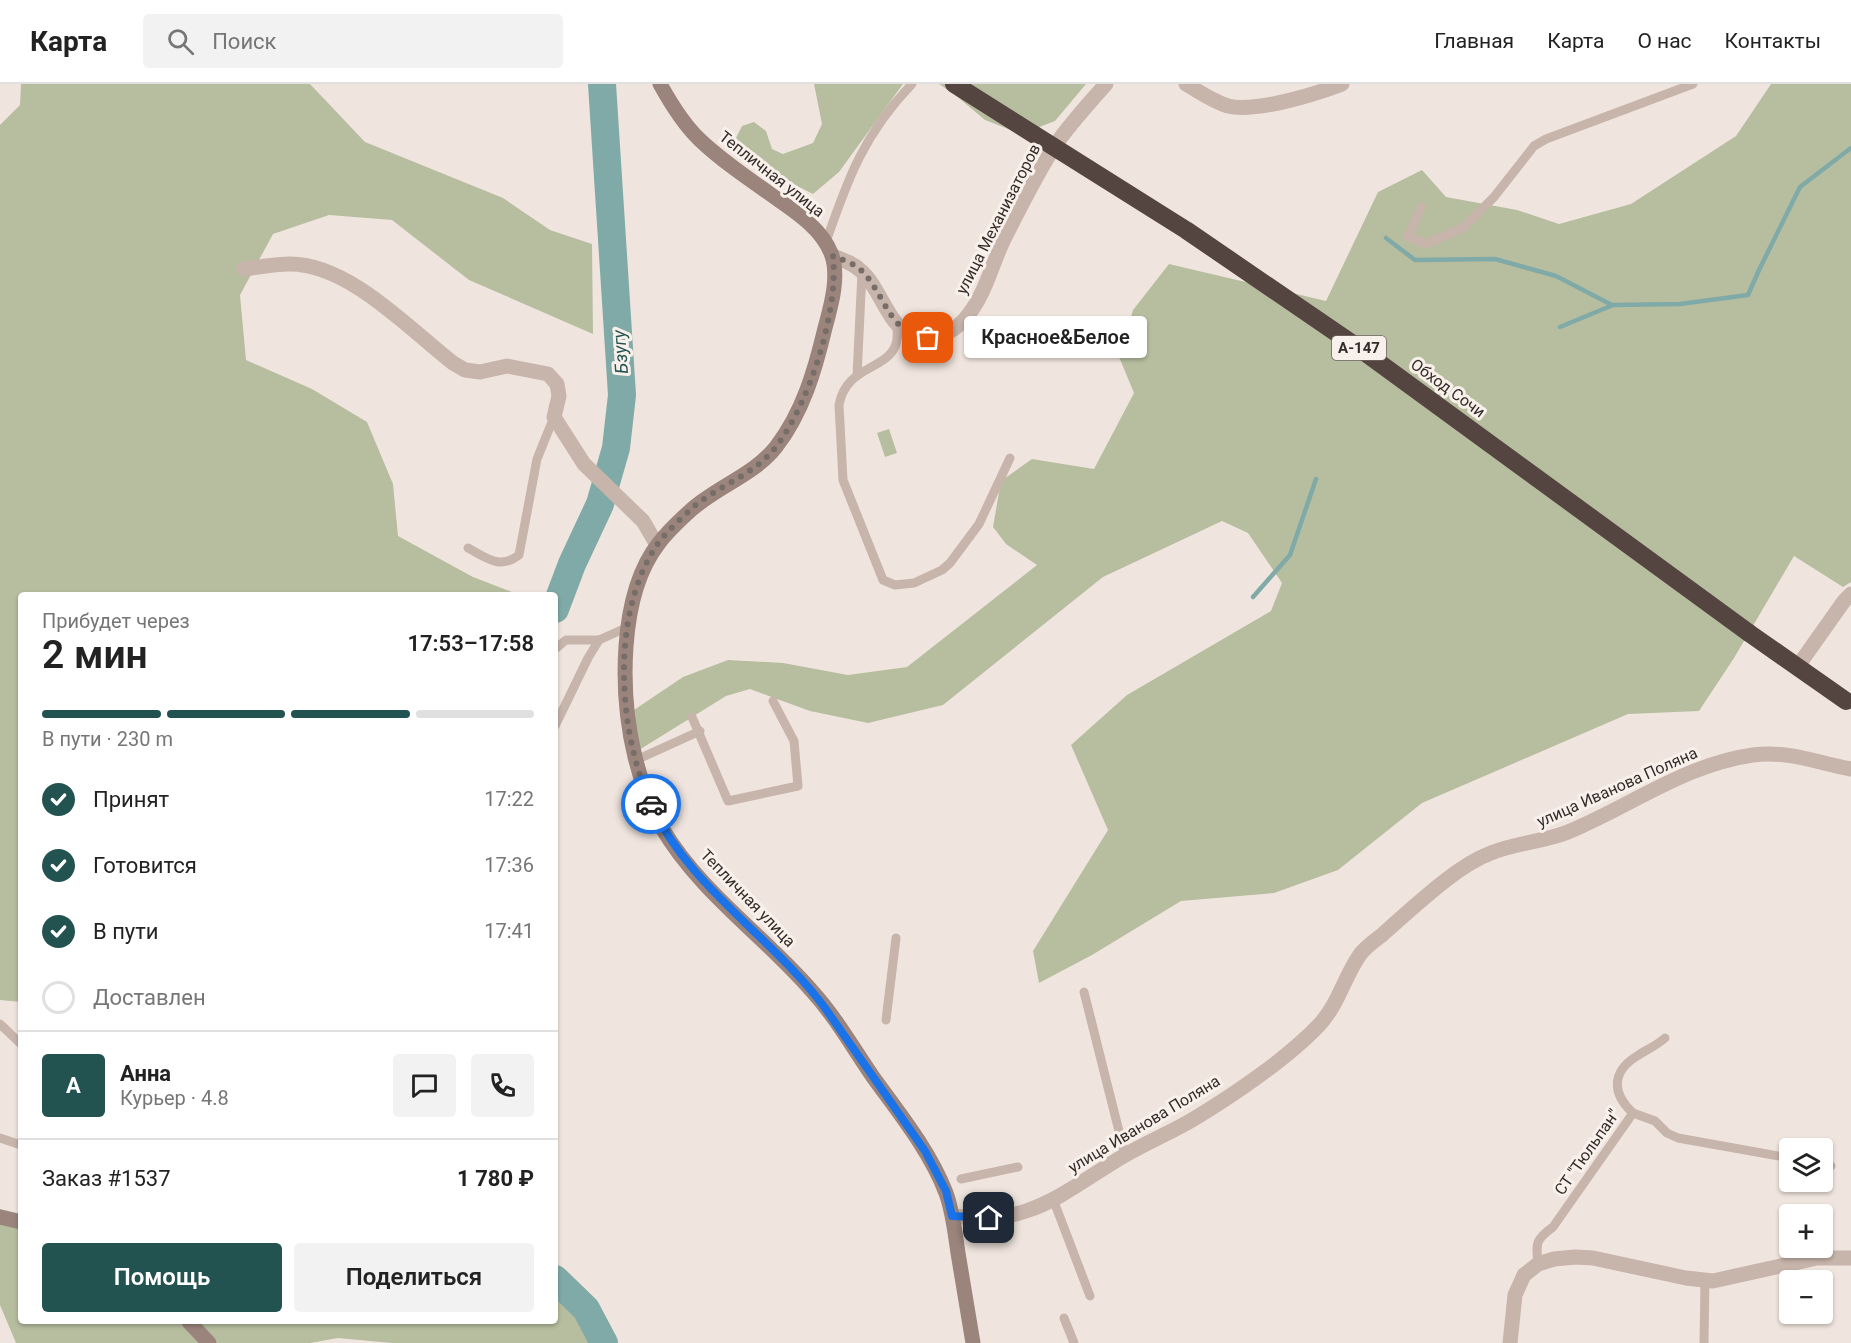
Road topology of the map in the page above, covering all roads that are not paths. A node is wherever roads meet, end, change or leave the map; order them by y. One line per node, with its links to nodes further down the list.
1 (660, 84): 9 (street, Тепличная улица)
2 (912, 84): 9 (lane)
3 (954, 84): 23 (highway, Обход Сочи / А-147, bridge)
4 (1106, 84): 13 (street, улица Механизаторов)
5 (1186, 84): 6 (street)
6 (1342, 84)
7 (1693, 84): 8 (lane)
8 (1421, 207)
9 (826, 242): 10 (street, Тепличная улица)
10 (833, 256): 12 (street, улица Механизаторов); 17 (street, Тепличная улица)
11 (244, 269): 15 (street)
12 (862, 272): 13 (street, улица Механизаторов); 14 (lane)
13 (897, 324): 14 (lane)
14 (857, 376): 16 (lane)
15 (554, 417): 17 (street); 18 (lane)
16 (1010, 458)
17 (657, 545): 20 (street, Тепличная улица)
18 (468, 548)
19 (1851, 594): 23 (street)
20 (627, 627): 21 (lane); 29 (street, Тепличная улица)
21 (599, 640): 22 (lane); 27 (lane)
22 (558, 647)
23 (1798, 666): 25 (highway, Обход Сочи / А-147)
24 (773, 701): 28 (lane)
25 (1846, 701)
26 (692, 717): 28 (lane)
27 (558, 720)
28 (699, 731): 29 (lane)
29 (636, 760): 45 (street, Тепличная улица)
30 (1851, 769): 40 (street, улица Иванова Поляна)
31 (896, 938): 33 (lane)
32 (1084, 992): 40 (lane)
33 (886, 1020)
34 (0, 1024): 36 (lane)
35 (1665, 1038): 37 (lane, СТ "Тюльпан")
36 (18, 1041)
37 (1633, 1113): 41 (lane); 49 (lane, СТ "Тюльпан")
38 (0, 1138): 39 (lane)
39 (18, 1144)
40 (1125, 1155): 44 (street, улица Иванова Поляна)
41 (1779, 1156)
42 (1018, 1167): 43 (lane)
43 (961, 1179)
44 (1053, 1199): 45 (street, улица Иванова Поляна); 51 (lane)
45 (952, 1216): 55 (street, Тепличная улица)
46 (0, 1218): 47 (street)
47 (18, 1221)
48 (1851, 1258): 50 (street)
49 (1538, 1264): 50 (street); 57 (street)
50 (1705, 1281): 58 (lane)
51 (1090, 1296)
52 (1064, 1318): 56 (lane)
53 (191, 1324): 54 (street)
54 (209, 1343)
55 (973, 1343)
56 (1074, 1343)
57 (1510, 1343)
58 (1704, 1343)

